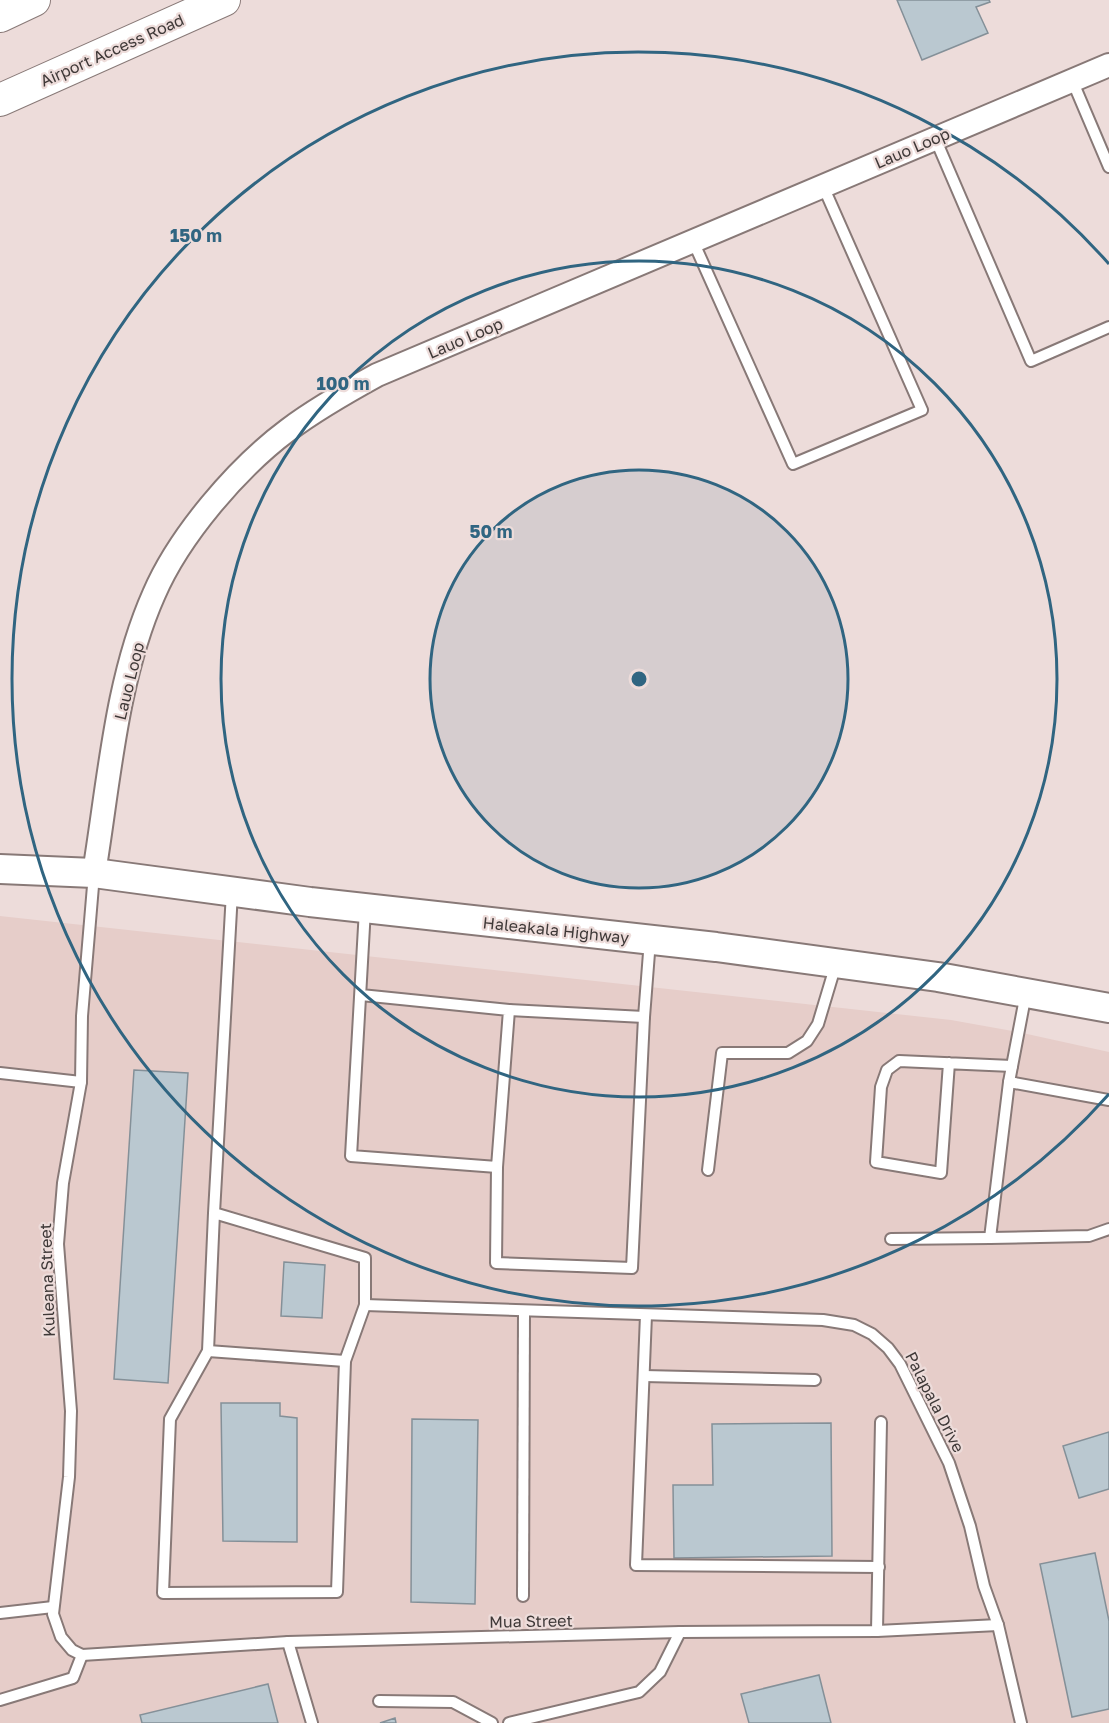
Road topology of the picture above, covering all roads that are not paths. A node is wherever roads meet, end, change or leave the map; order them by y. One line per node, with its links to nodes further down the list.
1 (34, 0): 3 (main road)
2 (224, 0): 6 (main road, Airport Access Road)
3 (0, 16)
4 (1109, 64): 5 (street, Lauo Loop)
5 (1072, 80): 7 (street, Lauo Loop); 8 (lane)
6 (0, 100)
7 (935, 138): 9 (street, Lauo Loop); 11 (lane)
8 (1109, 167)
9 (823, 186): 10 (street, Lauo Loop); 10 (lane)
10 (693, 241): 13 (street, Lauo Loop)
11 (1109, 327)
12 (0, 869): 13 (street, Haleakala Highway)
13 (94, 873): 14 (street, Haleakala Highway); 26 (lane, Kuleana Street)
14 (232, 892): 15 (street, Haleakala Highway); 31 (lane)
15 (366, 909): 16 (street, Haleakala Highway); 19 (lane)
16 (651, 940): 17 (street, Haleakala Highway); 22 (lane)
17 (836, 963): 18 (street, Haleakala Highway); 30 (lane)
18 (1026, 993): 20 (street, Haleakala Highway); 24 (lane)
19 (361, 995): 21 (lane); 29 (lane)
20 (1109, 1008)
21 (509, 1010): 22 (lane); 29 (lane)
22 (644, 1017): 29 (lane)
23 (949, 1063): 23 (lane); 24 (lane)
24 (1012, 1066): 27 (lane)
25 (0, 1073): 26 (lane)
26 (81, 1082): 45 (lane, Kuleana Street)
27 (1009, 1082): 28 (lane); 33 (lane)
28 (1109, 1100)
29 (497, 1167)
30 (708, 1170)
31 (214, 1213): 35 (lane); 38 (lane)
32 (1109, 1229): 33 (lane)
33 (990, 1238): 34 (lane)
34 (891, 1239)
35 (365, 1305): 36 (lane, Palapala Drive); 39 (lane)
36 (524, 1311): 37 (lane, Palapala Drive); 44 (lane)
37 (646, 1315): 40 (lane); 47 (lane, Palapala Drive)
38 (208, 1351): 39 (lane); 39 (lane)
39 (345, 1360)
40 (644, 1376): 41 (lane); 43 (lane)
41 (815, 1380)
42 (881, 1422): 43 (lane)
43 (879, 1567): 48 (lane)
44 (523, 1596)
45 (53, 1607): 46 (lane); 51 (lane, Kuleana Street)
46 (0, 1613)
47 (998, 1625): 48 (lane, Mua Street); 57 (lane, Palapala Drive)
48 (877, 1631): 49 (lane, Mua Street)
49 (680, 1632): 50 (lane, Mua Street); 56 (lane)
50 (288, 1642): 51 (lane, Mua Street); 54 (lane)
51 (82, 1655): 52 (lane)
52 (0, 1700)
53 (379, 1701): 55 (lane)
54 (312, 1723)
55 (492, 1723)
56 (509, 1723)
57 (1021, 1723)

